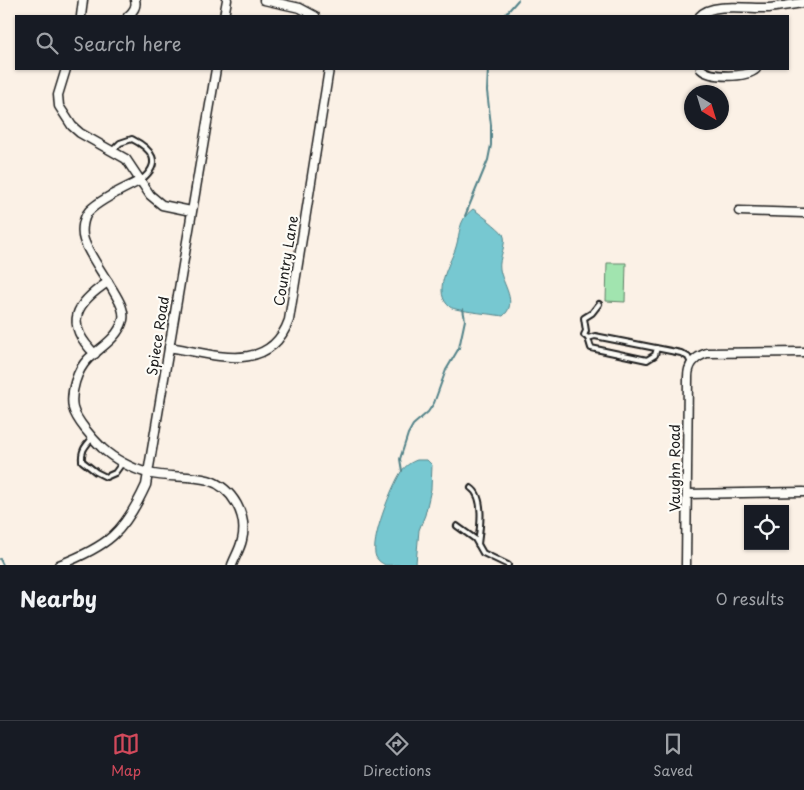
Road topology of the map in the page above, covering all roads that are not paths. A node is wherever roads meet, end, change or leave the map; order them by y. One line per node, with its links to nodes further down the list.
1 (83, 0): 7 (street)
2 (135, 0): 8 (street)
3 (227, 0): 9 (street)
4 (264, 0): 10 (street)
5 (804, 3): 6 (street)
6 (759, 12): 11 (street)
7 (81, 15)
8 (129, 15)
9 (224, 15)
10 (313, 15)
11 (701, 15)
12 (66, 70): 17 (street)
13 (216, 70): 19 (street, Spiece Road)
14 (329, 70): 25 (street, Country Lane)
15 (702, 70): 16 (street)
16 (754, 70)
17 (113, 150): 18 (street); 18 (lane)
18 (141, 180): 19 (street); 22 (street)
19 (191, 211): 25 (street, Spiece Road)
20 (739, 211): 21 (street)
21 (804, 213)
22 (108, 282): 28 (street); 28 (street)
23 (600, 304): 24 (lane)
24 (588, 338): 26 (lane); 26 (lane)
25 (169, 347): 32 (street, Spiece Road)
26 (657, 348): 29 (lane)
27 (804, 352): 29 (street)
28 (95, 354): 30 (street)
29 (691, 363): 35 (street, Vaughn Road)
30 (93, 437): 31 (street); 31 (lane)
31 (122, 462): 32 (street)
32 (148, 473): 38 (street, Spiece Road); 39 (street)
33 (471, 488): 37 (lane)
34 (804, 492): 35 (street)
35 (687, 494): 41 (street, Vaughn Road)
36 (457, 526): 37 (lane)
37 (478, 546): 40 (lane)
38 (59, 565)
39 (232, 565)
40 (508, 565)
41 (686, 565)

